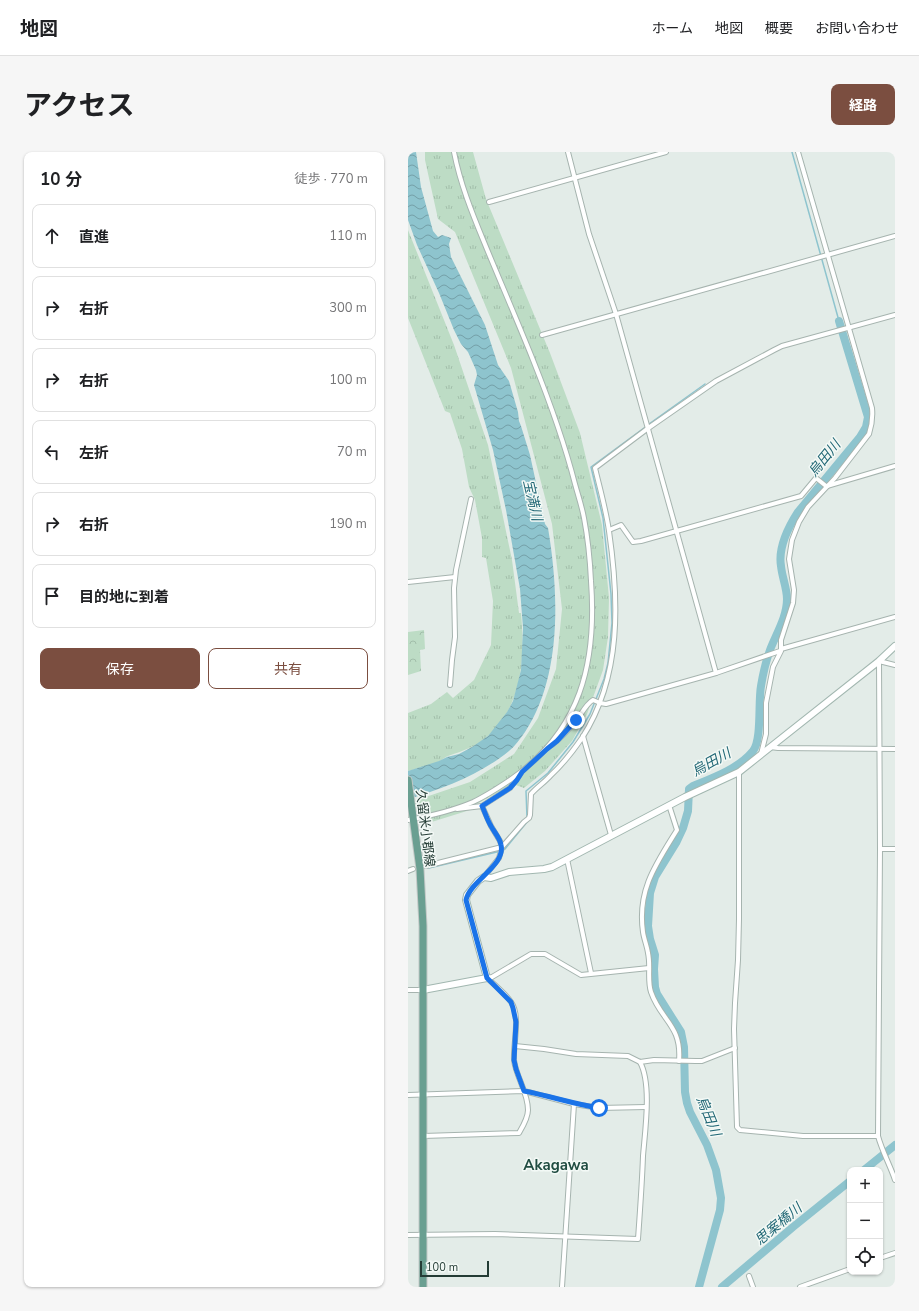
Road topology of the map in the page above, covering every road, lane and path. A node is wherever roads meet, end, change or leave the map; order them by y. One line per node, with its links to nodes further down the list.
1 (454, 152): 31 (street)
2 (568, 152): 5 (street)
3 (666, 152): 5 (street)
4 (798, 152): 8 (street)
5 (575, 178): 6 (street); 9 (street)
6 (489, 202)
7 (895, 236): 8 (street)
8 (826, 255): 9 (street); 11 (street)
9 (616, 314): 12 (street); 13 (street)
10 (895, 315): 11 (street)
11 (847, 328): 13 (street); 15 (street)
12 (542, 335)
13 (648, 429): 17 (street); 18 (street)
14 (895, 466): 15 (street)
15 (825, 486): 18 (street); 23 (street)
16 (471, 499): 19 (street)
17 (609, 530): 18 (street); 28 (street)
18 (676, 531): 26 (street)
19 (455, 577): 20 (street); 27 (street)
20 (408, 582)
21 (895, 617): 23 (street)
22 (895, 646): 24 (street)
23 (781, 650): 26 (street); 34 (street)
24 (879, 661): 25 (street); 30 (street); 32 (street)
25 (895, 665)
26 (716, 673): 28 (street)
27 (450, 685)
28 (600, 703): 29 (street); 31 (street)
29 (583, 736): 42 (street); 43 (street)
30 (770, 747): 32 (street); 34 (street)
31 (547, 749): 35 (street)
32 (880, 749): 33 (street); 44 (street)
33 (895, 749)
34 (761, 755): 36 (street)
35 (522, 772): 39 (street); 40 (street)
36 (739, 772): 38 (street); 57 (street)
37 (408, 780): 41 (main road, 久留米小郡線)
38 (669, 805): 42 (street); 51 (street)
39 (482, 806): 40 (street); 43 (street)
40 (453, 809): 41 (street)
41 (411, 819): 55 (main road, 久留米小郡線)
42 (611, 835): 46 (street)
43 (502, 847): 47 (street); 50 (street)
44 (880, 849): 45 (street); 66 (street)
45 (895, 849)
46 (567, 858): 50 (street); 52 (street)
47 (426, 866)
48 (413, 869): 49 (street)
49 (408, 871)
50 (484, 877): 53 (street)
51 (649, 968): 52 (street); 58 (street)
52 (591, 973): 53 (street)
53 (487, 978): 55 (street); 56 (street)
54 (408, 990): 55 (street)
55 (423, 990): 62 (main road, 久留米小郡線)
56 (515, 1046): 59 (street); 60 (street)
57 (735, 1048): 58 (street); 66 (street)
58 (681, 1061): 59 (street)
59 (640, 1062): 64 (street)
60 (524, 1091): 62 (street); 63 (street); 65 (street)
61 (408, 1095): 62 (street)
62 (423, 1095): 65 (main road, 久留米小郡線)
63 (574, 1104): 64 (street); 70 (street)
64 (646, 1107): 70 (street)
65 (423, 1136): 69 (main road, 久留米小郡線)
66 (878, 1136): 67 (street)
67 (895, 1180)
68 (408, 1235): 69 (street)
69 (422, 1235): 70 (street); 75 (main road, 久留米小郡線)
70 (566, 1236): 76 (street)
71 (895, 1253): 72 (street)
72 (883, 1257)
73 (847, 1270): 78 (street)
74 (749, 1276): 77 (street)
75 (423, 1287)
76 (562, 1287)
77 (753, 1287)
78 (800, 1287)

